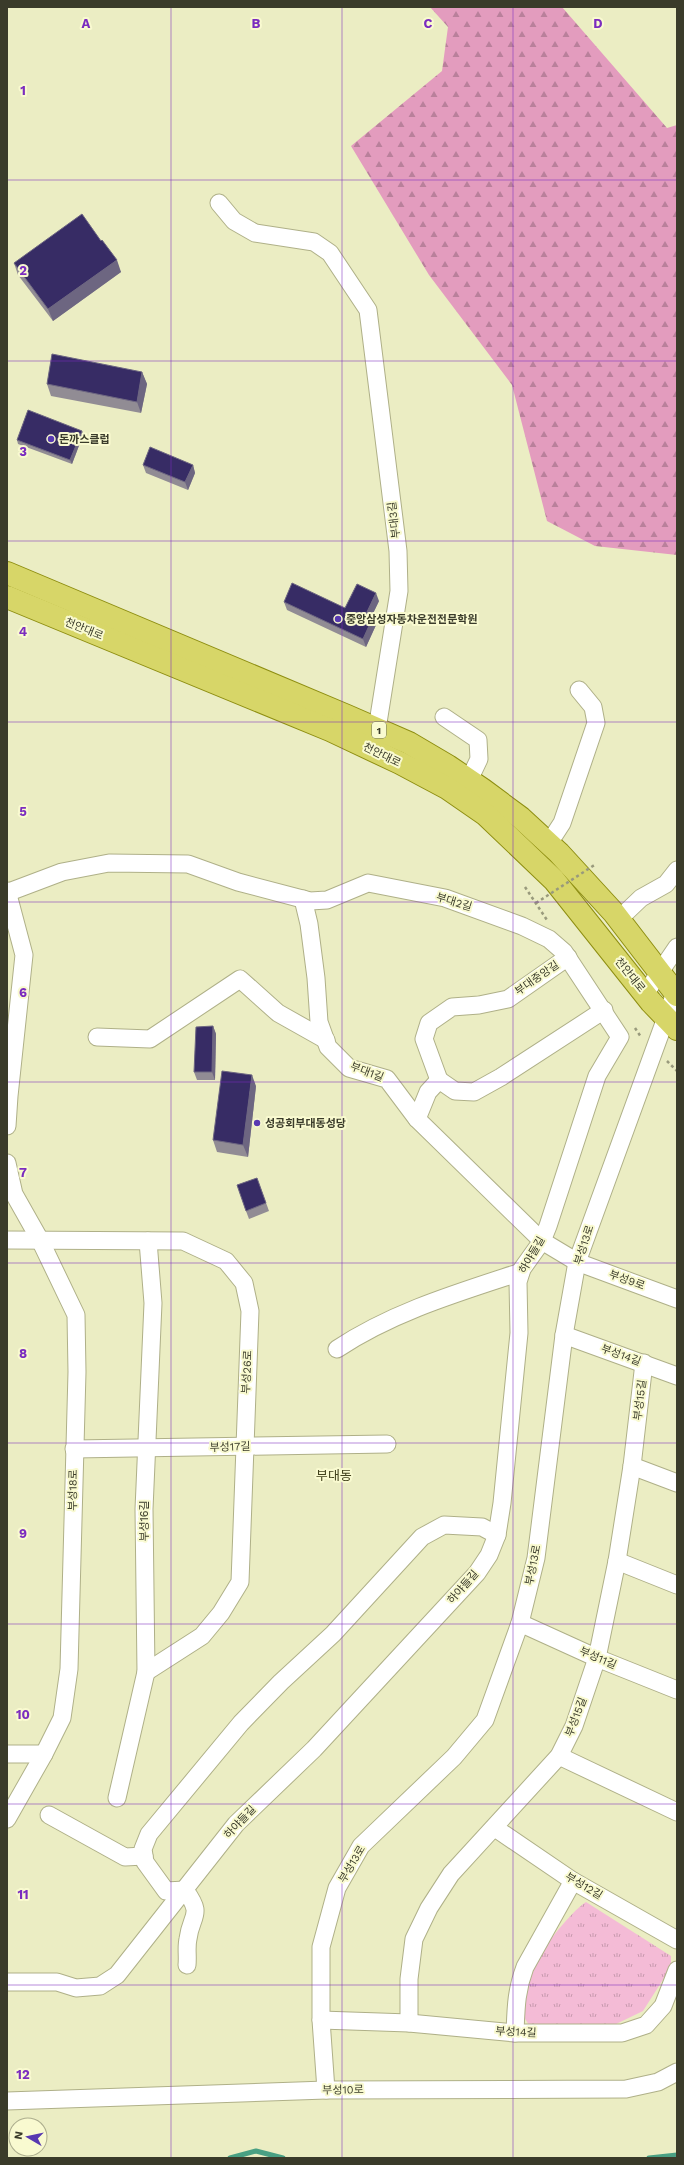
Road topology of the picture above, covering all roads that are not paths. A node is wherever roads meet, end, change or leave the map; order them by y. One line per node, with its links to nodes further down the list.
1 (219, 203): 6 (street, 부대3길)
2 (7, 573): 6 (main road, 천안대로 / 1)
3 (7, 597): 16 (main road, 천안대로 / 1)
4 (579, 690): 8 (street)
5 (444, 717): 7 (street)
6 (377, 729): 7 (main road, 천안대로 / 1)
7 (469, 780): 8 (main road, 천안대로 / 1)
8 (549, 843): 12 (main road, 천안대로 / 1)
9 (677, 870): 12 (street)
10 (8, 892): 11 (street, 부대2길); 25 (street)
11 (303, 899): 14 (street, 부대2길); 22 (street, 부대1길)
12 (619, 919): 15 (main road, 천안대로 / 1)
13 (675, 950): 15 (street)
14 (568, 957): 18 (street, 부대2길); 23 (street, 부대중앙길)
15 (660, 972): 16 (street); 17 (main road, 천안대로 / 1)
16 (645, 994): 19 (main road, 천안대로 / 1)
17 (676, 994): 19 (street, 부성13로)
18 (604, 1010): 21 (street, 부대2길); 23 (street)
19 (671, 1023): 31 (street, 부성13로)
20 (97, 1037): 22 (street)
21 (620, 1037): 30 (street, 하야들길)
22 (326, 1040): 24 (street, 부대1길)
23 (439, 1080): 24 (street)
24 (417, 1119): 30 (street, 부대1길)
25 (7, 1126)
26 (7, 1163): 28 (street, 부성18로)
27 (7, 1240): 28 (street, 부성26로)
28 (40, 1240): 29 (street, 부성26로); 40 (street, 부성18로)
29 (148, 1241): 39 (street, 부성26로); 41 (street, 부성16길)
30 (542, 1241): 31 (street, 부성9로); 32 (street, 하야들길)
31 (578, 1262): 33 (street, 부성9로); 34 (street, 부성13로)
32 (521, 1272): 35 (street); 44 (street, 하야들길)
33 (677, 1299)
34 (564, 1335): 36 (street, 부성14길); 47 (street, 부성13로)
35 (337, 1349)
36 (644, 1363): 37 (street, 부성14길); 42 (street, 부성15길)
37 (677, 1376)
38 (387, 1444): 39 (street, 부성17길)
39 (244, 1446): 41 (street, 부성17길); 49 (street, 부성26로)
40 (74, 1449): 41 (street, 부성17길); 52 (street, 부성18로)
41 (147, 1449): 49 (street, 부성16길)
42 (632, 1466): 43 (street); 45 (street, 부성15길)
43 (677, 1483)
44 (497, 1535): 59 (street); 61 (street, 하야들길)
45 (616, 1561): 46 (street); 48 (street, 부성15길)
46 (677, 1585)
47 (520, 1623): 48 (street, 부성11길); 66 (street, 부성13로)
48 (597, 1658): 50 (street, 부성11길); 53 (street, 부성15길)
49 (146, 1672): 54 (street, 부성16길)
50 (677, 1690)
51 (7, 1754): 52 (street)
52 (44, 1754): 57 (street, 부성18로)
53 (559, 1756): 55 (street); 58 (street, 부성15길)
54 (117, 1798)
55 (677, 1812)
56 (49, 1815): 59 (street)
57 (7, 1819)
58 (495, 1828): 60 (street, 부성12길); 67 (street, 부성15길)
59 (144, 1856): 61 (street)
60 (574, 1881): 62 (street, 부성12길); 68 (street)
61 (184, 1890): 63 (street); 65 (street, 하야들길)
62 (677, 1940)
63 (187, 1965)
64 (677, 1970): 68 (street, 부성14길)
65 (7, 1982)
66 (321, 2020): 67 (street, 부성14길); 70 (street, 부성13로)
67 (409, 2023): 68 (street, 부성14길)
68 (515, 2033)
69 (677, 2072): 70 (street, 부성10로)
70 (326, 2090): 71 (street, 부성10로)
71 (7, 2101)

